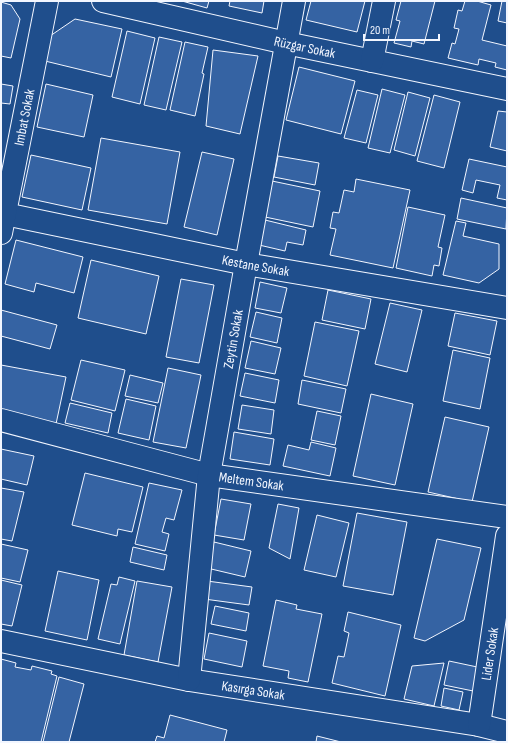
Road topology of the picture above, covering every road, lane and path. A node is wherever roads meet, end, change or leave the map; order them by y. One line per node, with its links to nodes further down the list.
1 (47, 1): 8 (street, Imbat Sokak)
2 (103, 1): 5 (street, Rüzgar Sokak)
3 (294, 1): 5 (street, Zeytin Sokak)
4 (384, 1): 6 (street)
5 (286, 43): 6 (street, Rüzgar Sokak); 9 (street, Zeytin Sokak)
6 (372, 61): 7 (street, Rüzgar Sokak)
7 (507, 89)
8 (2, 226): 9 (street, Kestane Sokak)
9 (246, 264): 10 (street, Kestane Sokak); 12 (street, Zeytin Sokak)
10 (507, 308)
11 (1, 420): 12 (street, Meltem Sokak)
12 (209, 475): 13 (street, Meltem Sokak); 16 (street, Zeytin Sokak)
13 (507, 517)
14 (507, 536): 17 (street, Lider Sokak)
15 (1, 641): 16 (street, Kasırga Sokak)
16 (189, 680): 17 (street, Kasırga Sokak)
17 (479, 725): 18 (street, Kasırga Sokak)
18 (507, 732)

